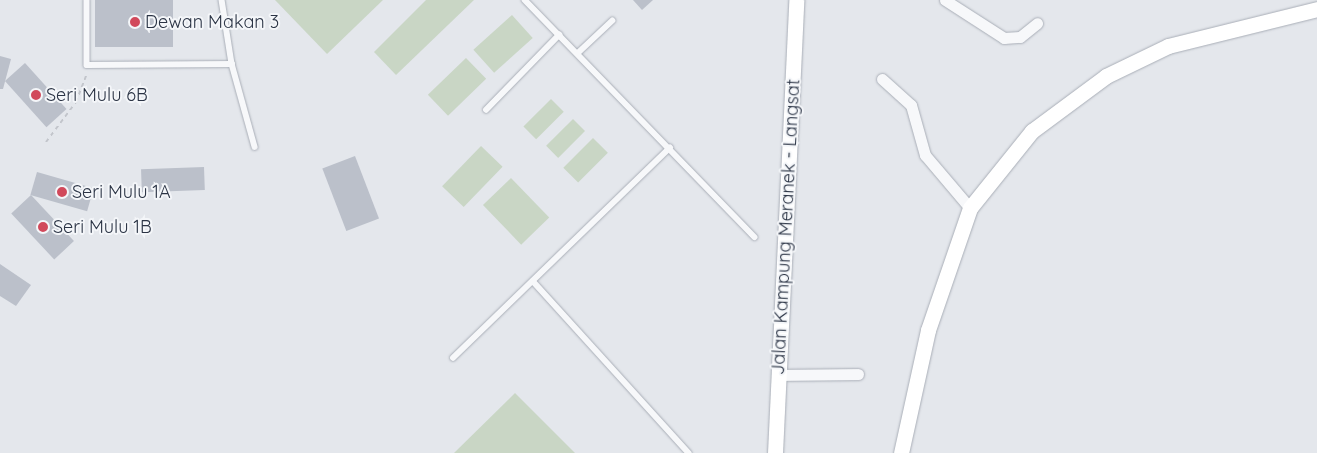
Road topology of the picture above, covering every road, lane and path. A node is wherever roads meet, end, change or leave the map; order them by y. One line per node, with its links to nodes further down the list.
1 (87, 0): 12 (lane)
2 (222, 0): 11 (lane)
3 (525, 0): 9 (lane)
4 (796, 0): 23 (main road, Jalan Kampung Meranek - Langsat)
5 (945, 0): 8 (street)
6 (1317, 9): 18 (main road)
7 (612, 21): 10 (lane)
8 (1037, 23)
9 (559, 35): 10 (lane); 14 (lane)
10 (578, 53): 17 (lane)
11 (232, 64): 12 (lane); 16 (lane)
12 (87, 65): 15 (path)
13 (882, 80): 18 (street)
14 (486, 110)
15 (46, 142)
16 (255, 147)
17 (670, 148): 19 (lane); 20 (lane)
18 (970, 208): 26 (main road)
19 (755, 237)
20 (533, 281): 21 (lane); 24 (lane)
21 (453, 358)
22 (858, 374): 23 (street)
23 (779, 375): 25 (main road, Jalan Kampung Meranek - Langsat)
24 (689, 453)
25 (775, 453)
26 (901, 453)

